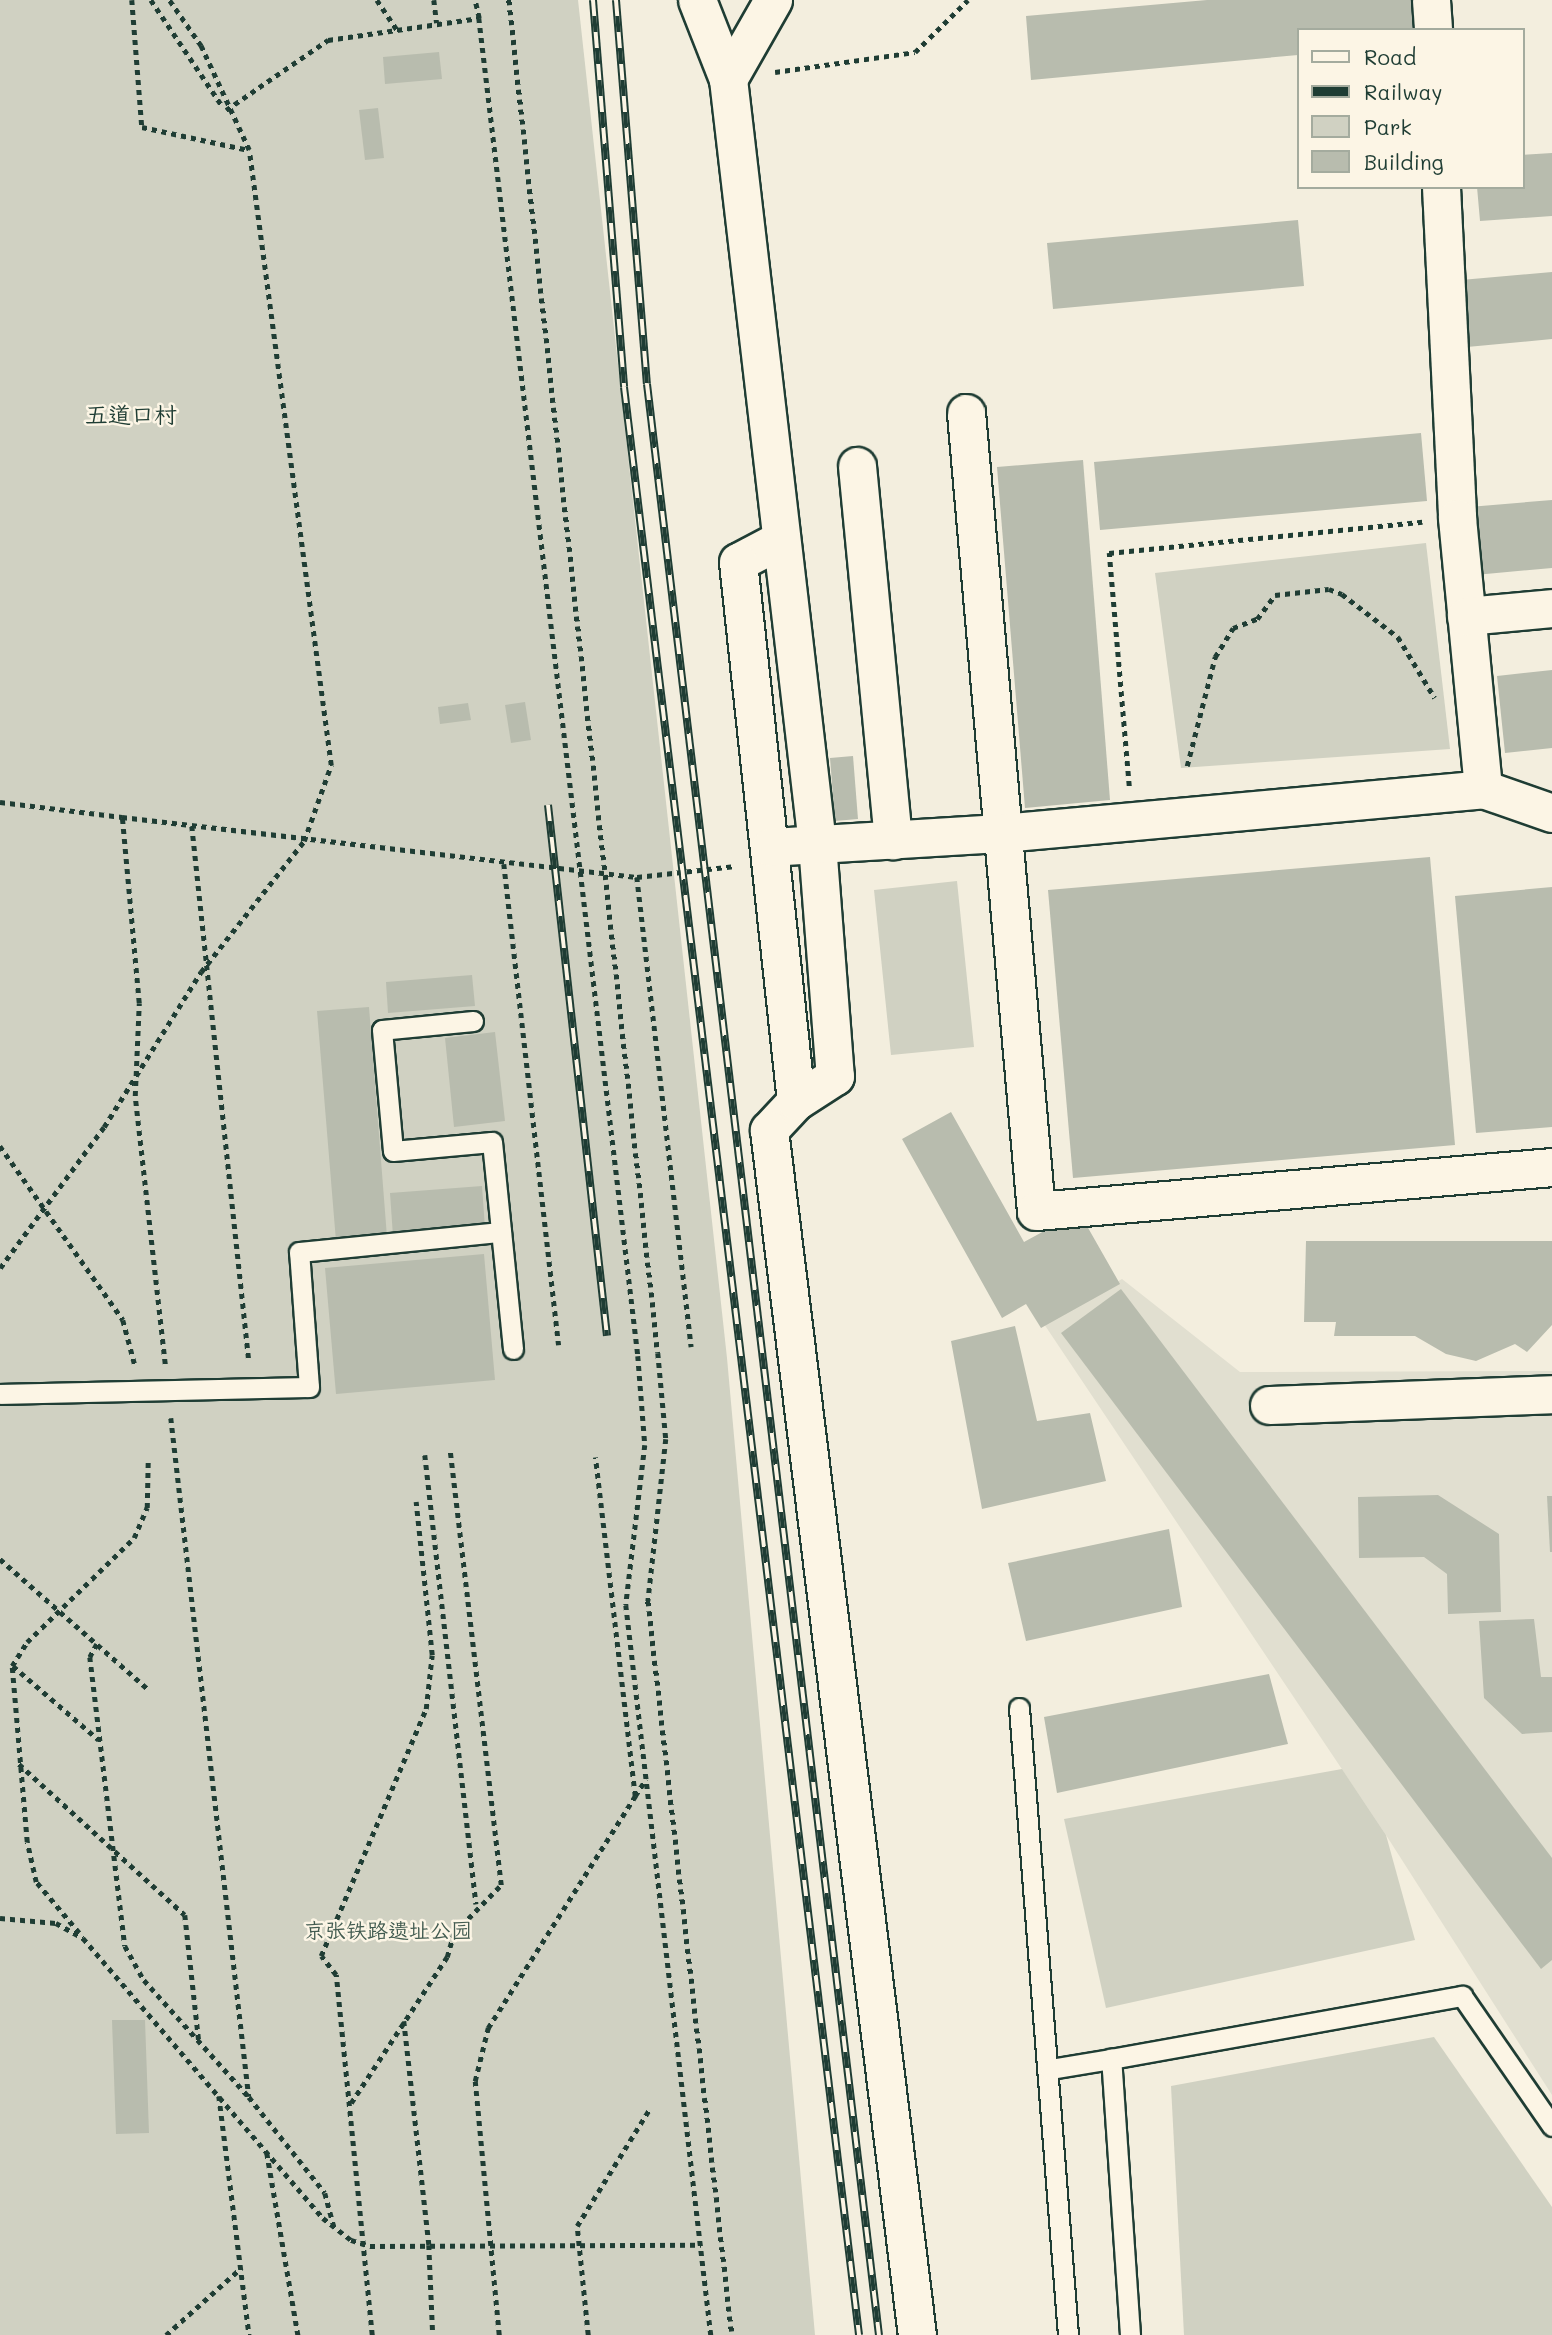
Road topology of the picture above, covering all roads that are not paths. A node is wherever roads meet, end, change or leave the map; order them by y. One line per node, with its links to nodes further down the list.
1 (697, 0): 5 (street)
2 (773, 0): 5 (street)
3 (1431, 0): 4 (street)
4 (1433, 28)
5 (727, 79): 9 (street)
6 (1441, 189): 11 (street)
7 (966, 414): 14 (street)
8 (857, 466): 15 (street)
9 (778, 541): 16 (street); 17 (street)
10 (1552, 608): 11 (street)
11 (1466, 616): 12 (street)
12 (1483, 789): 13 (street); 14 (street)
13 (1552, 813)
14 (1002, 833): 15 (street); 20 (street)
15 (893, 840): 16 (street)
16 (817, 844): 17 (street); 19 (street)
17 (769, 847): 19 (street)
18 (472, 1021): 21 (lane)
19 (796, 1101): 30 (street)
20 (1552, 1167)
21 (501, 1232): 22 (lane); 23 (lane)
22 (513, 1349)
23 (0, 1394)
24 (1552, 1394): 25 (street)
25 (1269, 1405)
26 (1019, 1708): 28 (lane)
27 (1111, 2059): 28 (lane); 29 (lane); 32 (lane)
28 (1050, 2069): 31 (lane)
29 (1552, 2126)
30 (917, 2335)
31 (1068, 2335)
32 (1130, 2335)

